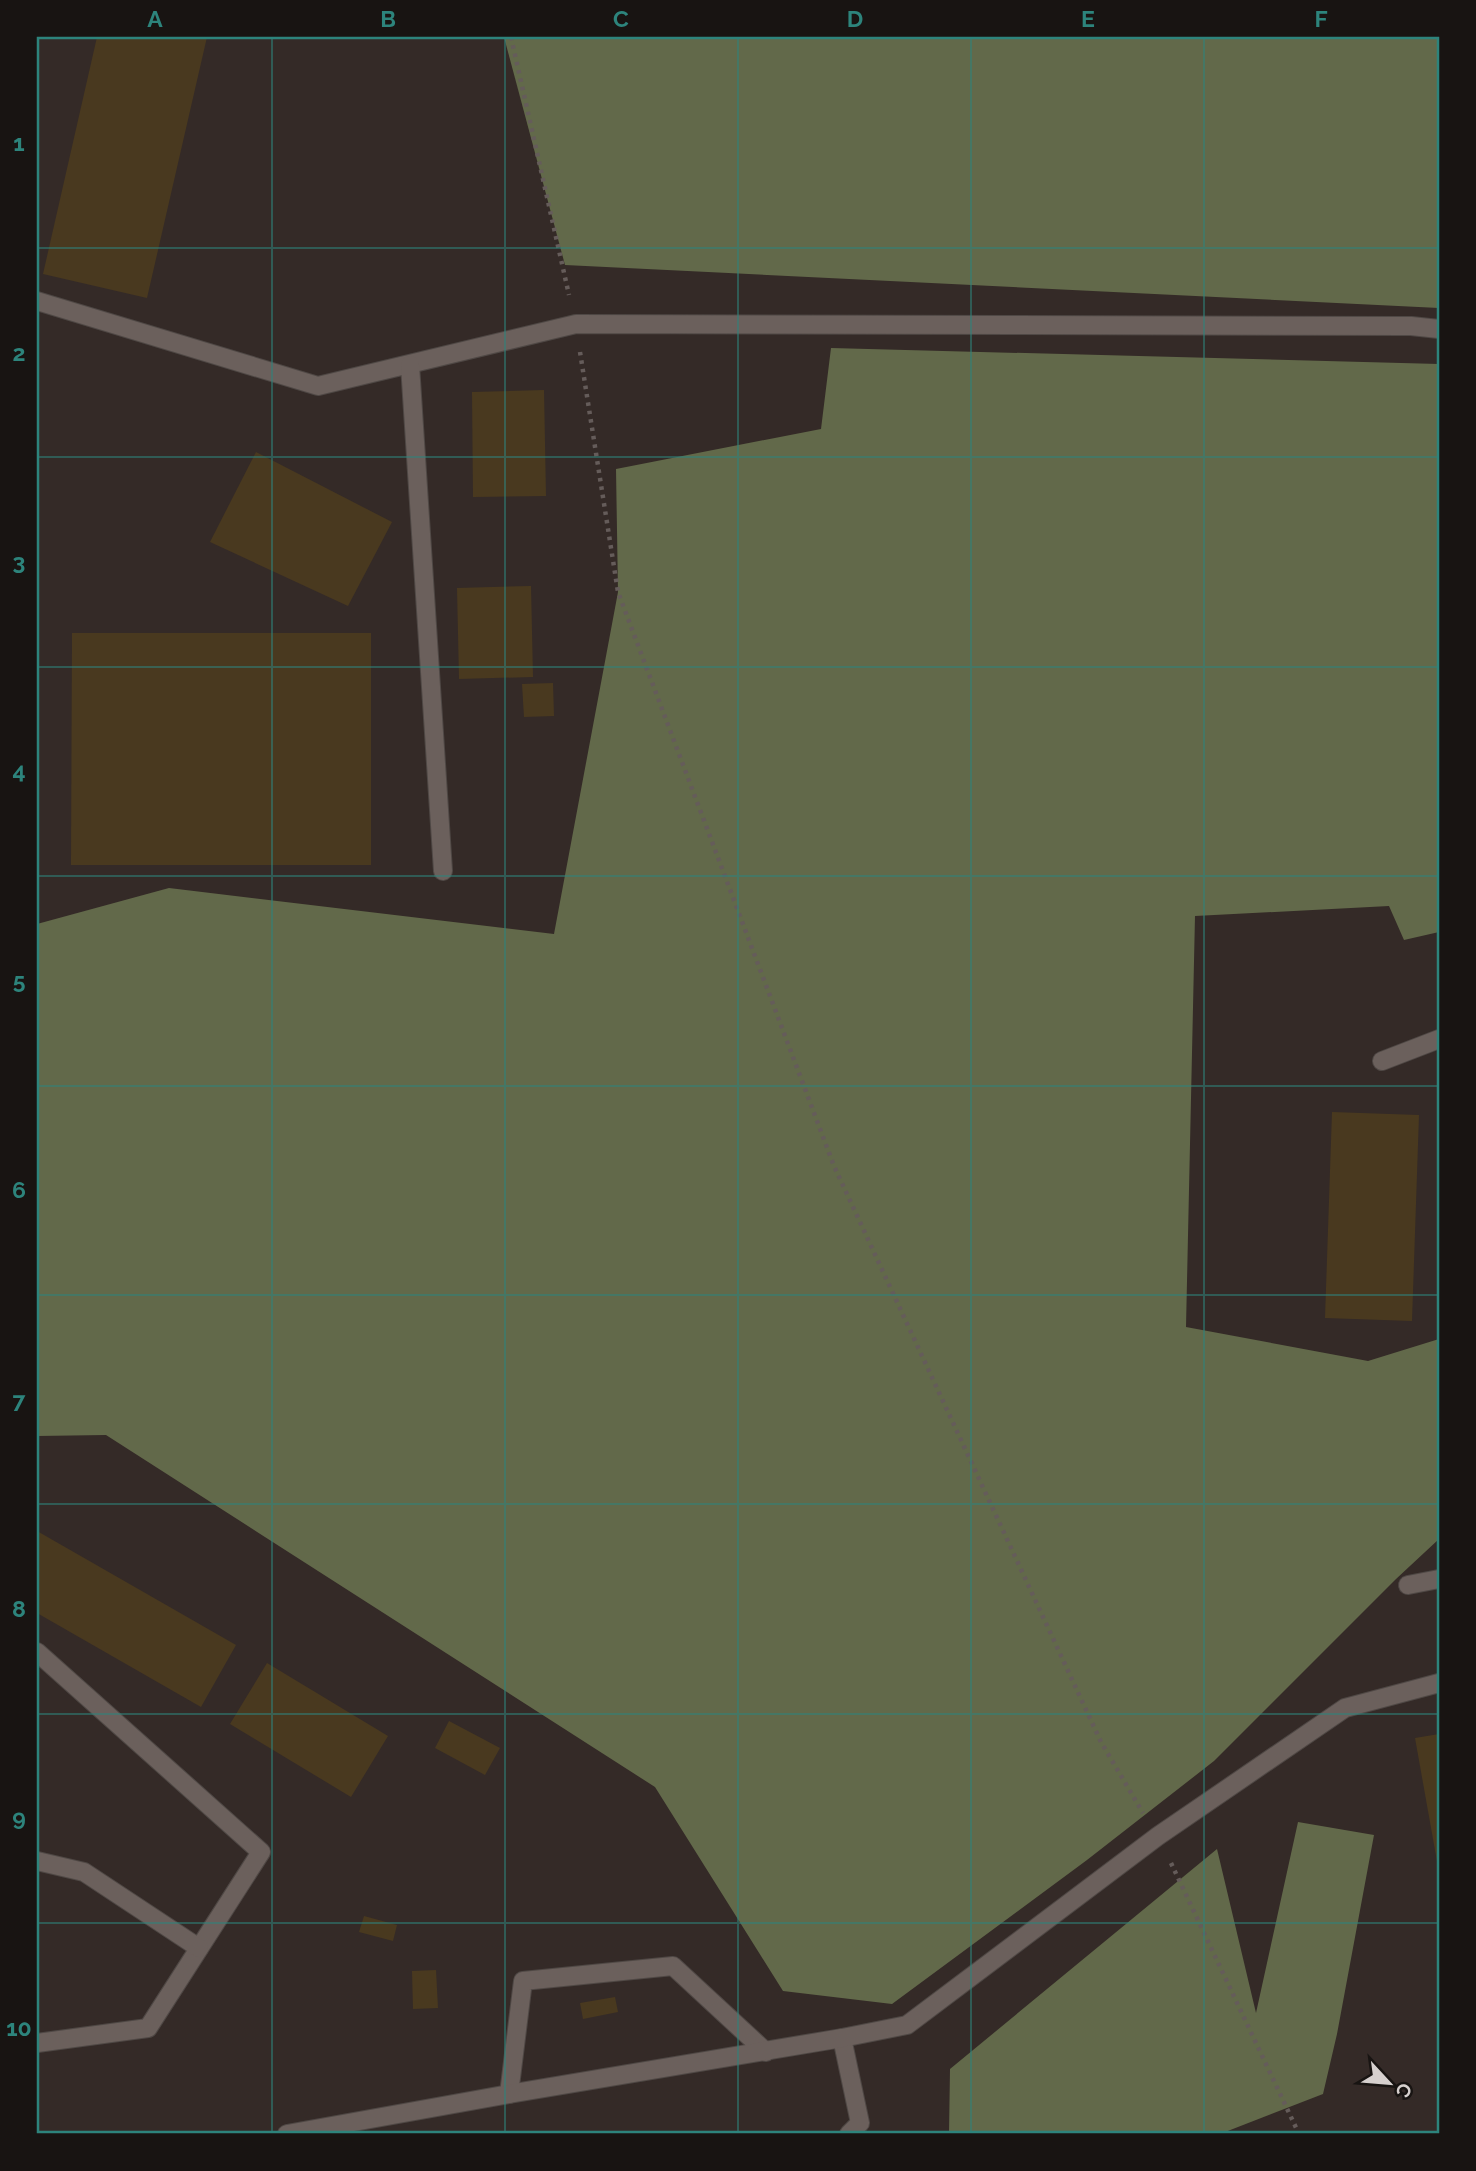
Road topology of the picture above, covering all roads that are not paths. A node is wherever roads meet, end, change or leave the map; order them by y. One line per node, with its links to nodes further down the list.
1 (37, 301): 3 (lane)
2 (1439, 329): 3 (lane)
3 (410, 365): 4 (lane)
4 (443, 871)
5 (1439, 1038): 6 (lane)
6 (1382, 1061)
7 (1439, 1579): 8 (lane)
8 (1408, 1585)
9 (37, 1652): 12 (lane)
10 (1439, 1683): 13 (lane)
11 (37, 1861): 12 (lane)
12 (199, 1948): 14 (lane)
13 (842, 2038): 15 (lane); 18 (lane)
14 (37, 2043)
15 (766, 2052): 16 (lane); 16 (lane)
16 (509, 2094): 17 (lane)
17 (287, 2134)
18 (849, 2134)

